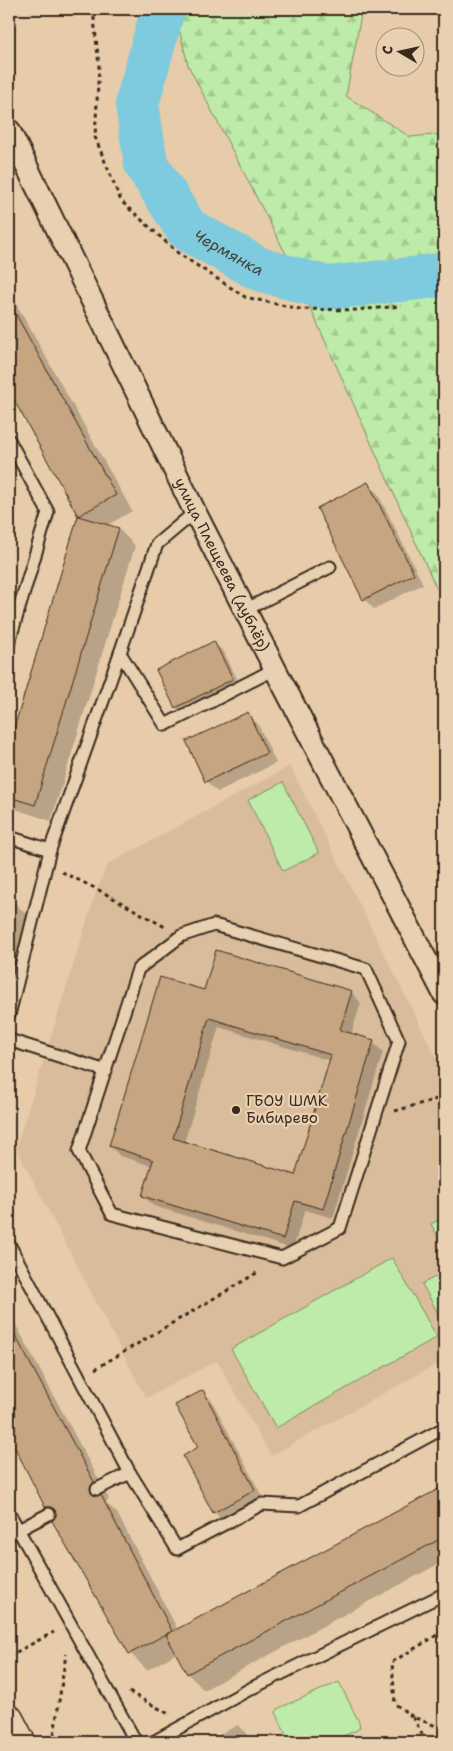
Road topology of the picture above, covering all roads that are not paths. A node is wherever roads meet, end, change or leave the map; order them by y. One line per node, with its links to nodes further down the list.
1 (9, 130): 3 (street, улица Плещеева (дублёр))
2 (9, 440): 6 (lane)
3 (195, 512): 5 (street, улица Плещеева (дублёр)); 7 (lane)
4 (330, 568): 5 (lane)
5 (245, 610): 8 (street, улица Плещеева (дублёр))
6 (9, 642)
7 (120, 652): 8 (lane); 10 (lane)
8 (275, 669): 11 (street, улица Плещеева (дублёр))
9 (9, 837): 10 (lane)
10 (50, 850): 12 (lane)
11 (444, 994)
12 (9, 1015)
13 (9, 1040): 14 (lane)
14 (106, 1071): 14 (lane)
15 (9, 1244): 17 (lane)
16 (444, 1428): 17 (lane)
17 (130, 1473): 18 (lane)
18 (97, 1489)
19 (9, 1514): 21 (lane)
20 (49, 1514): 21 (lane)
21 (13, 1533): 25 (lane)
22 (444, 1594): 26 (lane)
23 (9, 1719): 24 (main road)
24 (21, 1742)
25 (136, 1742)
26 (153, 1742)

